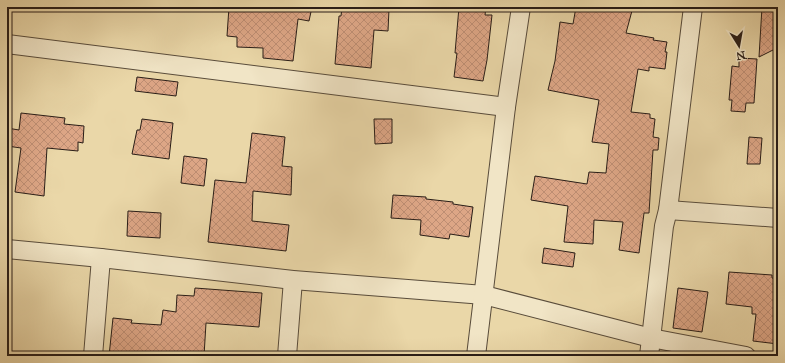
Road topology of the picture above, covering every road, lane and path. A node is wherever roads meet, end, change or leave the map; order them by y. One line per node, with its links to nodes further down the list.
1 (521, 7): 4 (street)
2 (693, 7): 5 (street)
3 (7, 44): 4 (street)
4 (506, 107): 10 (street)
5 (668, 210): 6 (street); 11 (street)
6 (778, 218)
7 (7, 249): 8 (street)
8 (101, 258): 9 (street); 12 (street)
9 (293, 280): 10 (street); 13 (street)
10 (484, 294): 11 (street); 14 (street)
11 (651, 338): 15 (street); 16 (street)
12 (93, 356)
13 (287, 356)
14 (476, 356)
15 (649, 356)
16 (746, 356)

